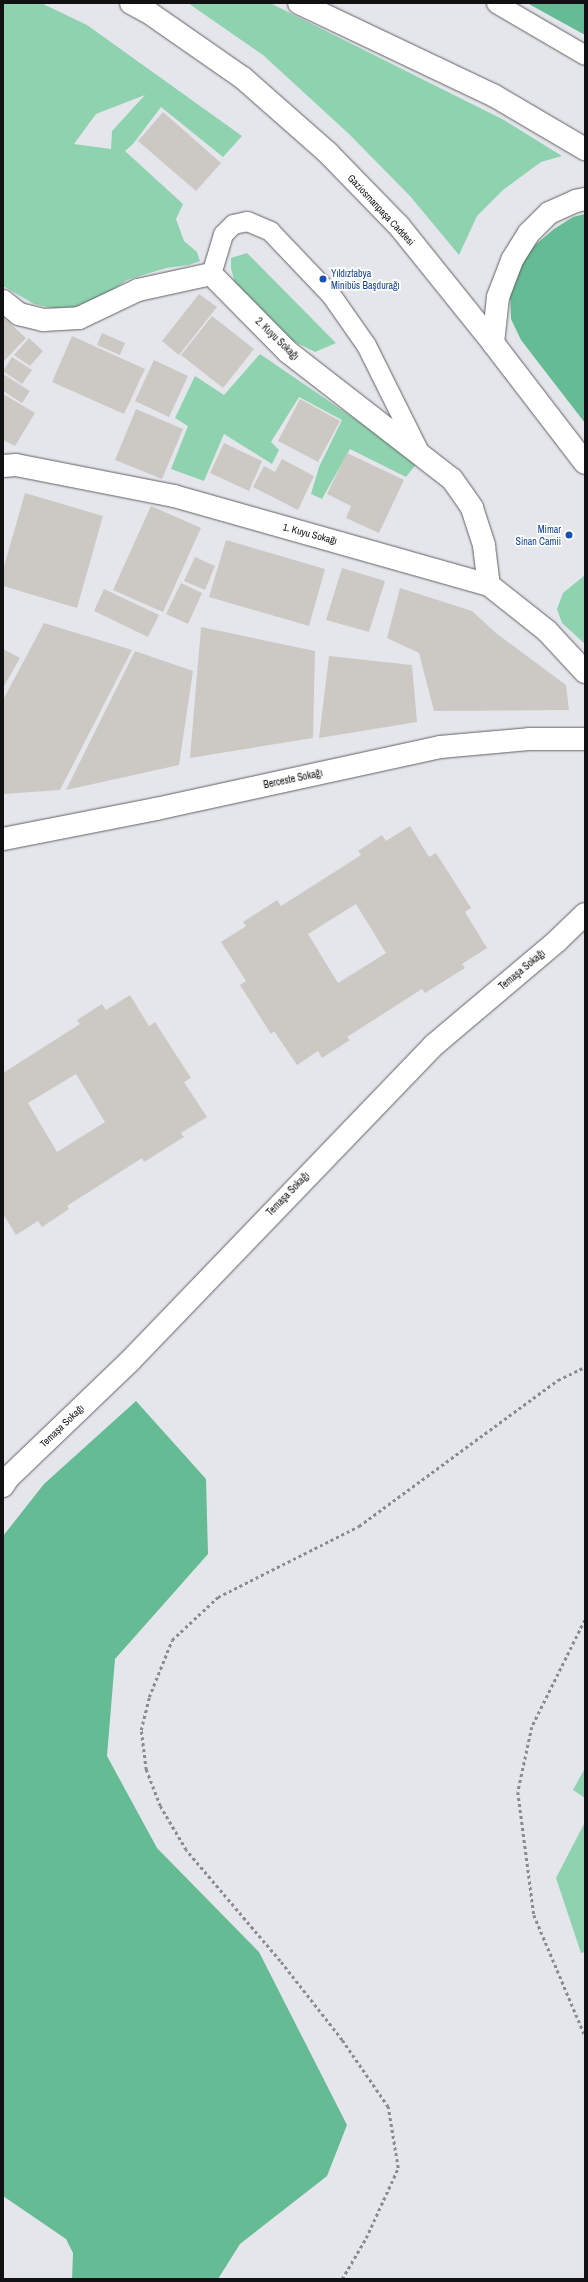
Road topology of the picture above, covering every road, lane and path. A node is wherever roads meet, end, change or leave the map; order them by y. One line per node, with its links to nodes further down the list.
1 (131, 3): 9 (street, Gaziosmanpaşa Caddesi)
2 (299, 3): 5 (street)
3 (496, 3): 4 (lane)
4 (585, 55)
5 (585, 148)
6 (585, 199): 9 (street)
7 (211, 274): 8 (street); 10 (street, 2. Kuyu Sokağı); 10 (lane)
8 (3, 301)
9 (493, 343): 11 (street, Gaziosmanpaşa Caddesi)
10 (419, 452): 13 (street, 2. Kuyu Sokağı)
11 (585, 463)
12 (3, 466): 13 (street, 1. Kuyu Sokağı)
13 (489, 585): 14 (street, 1. Kuyu Sokağı)
14 (585, 672)
15 (585, 739): 16 (street, Berceste Sokağı)
16 (3, 839)
17 (585, 914): 19 (street, Temaşa Sokağı)
18 (585, 1367): 22 (path)
19 (3, 1486)
20 (585, 1620): 21 (path)
21 (585, 2036)
22 (342, 2279)

